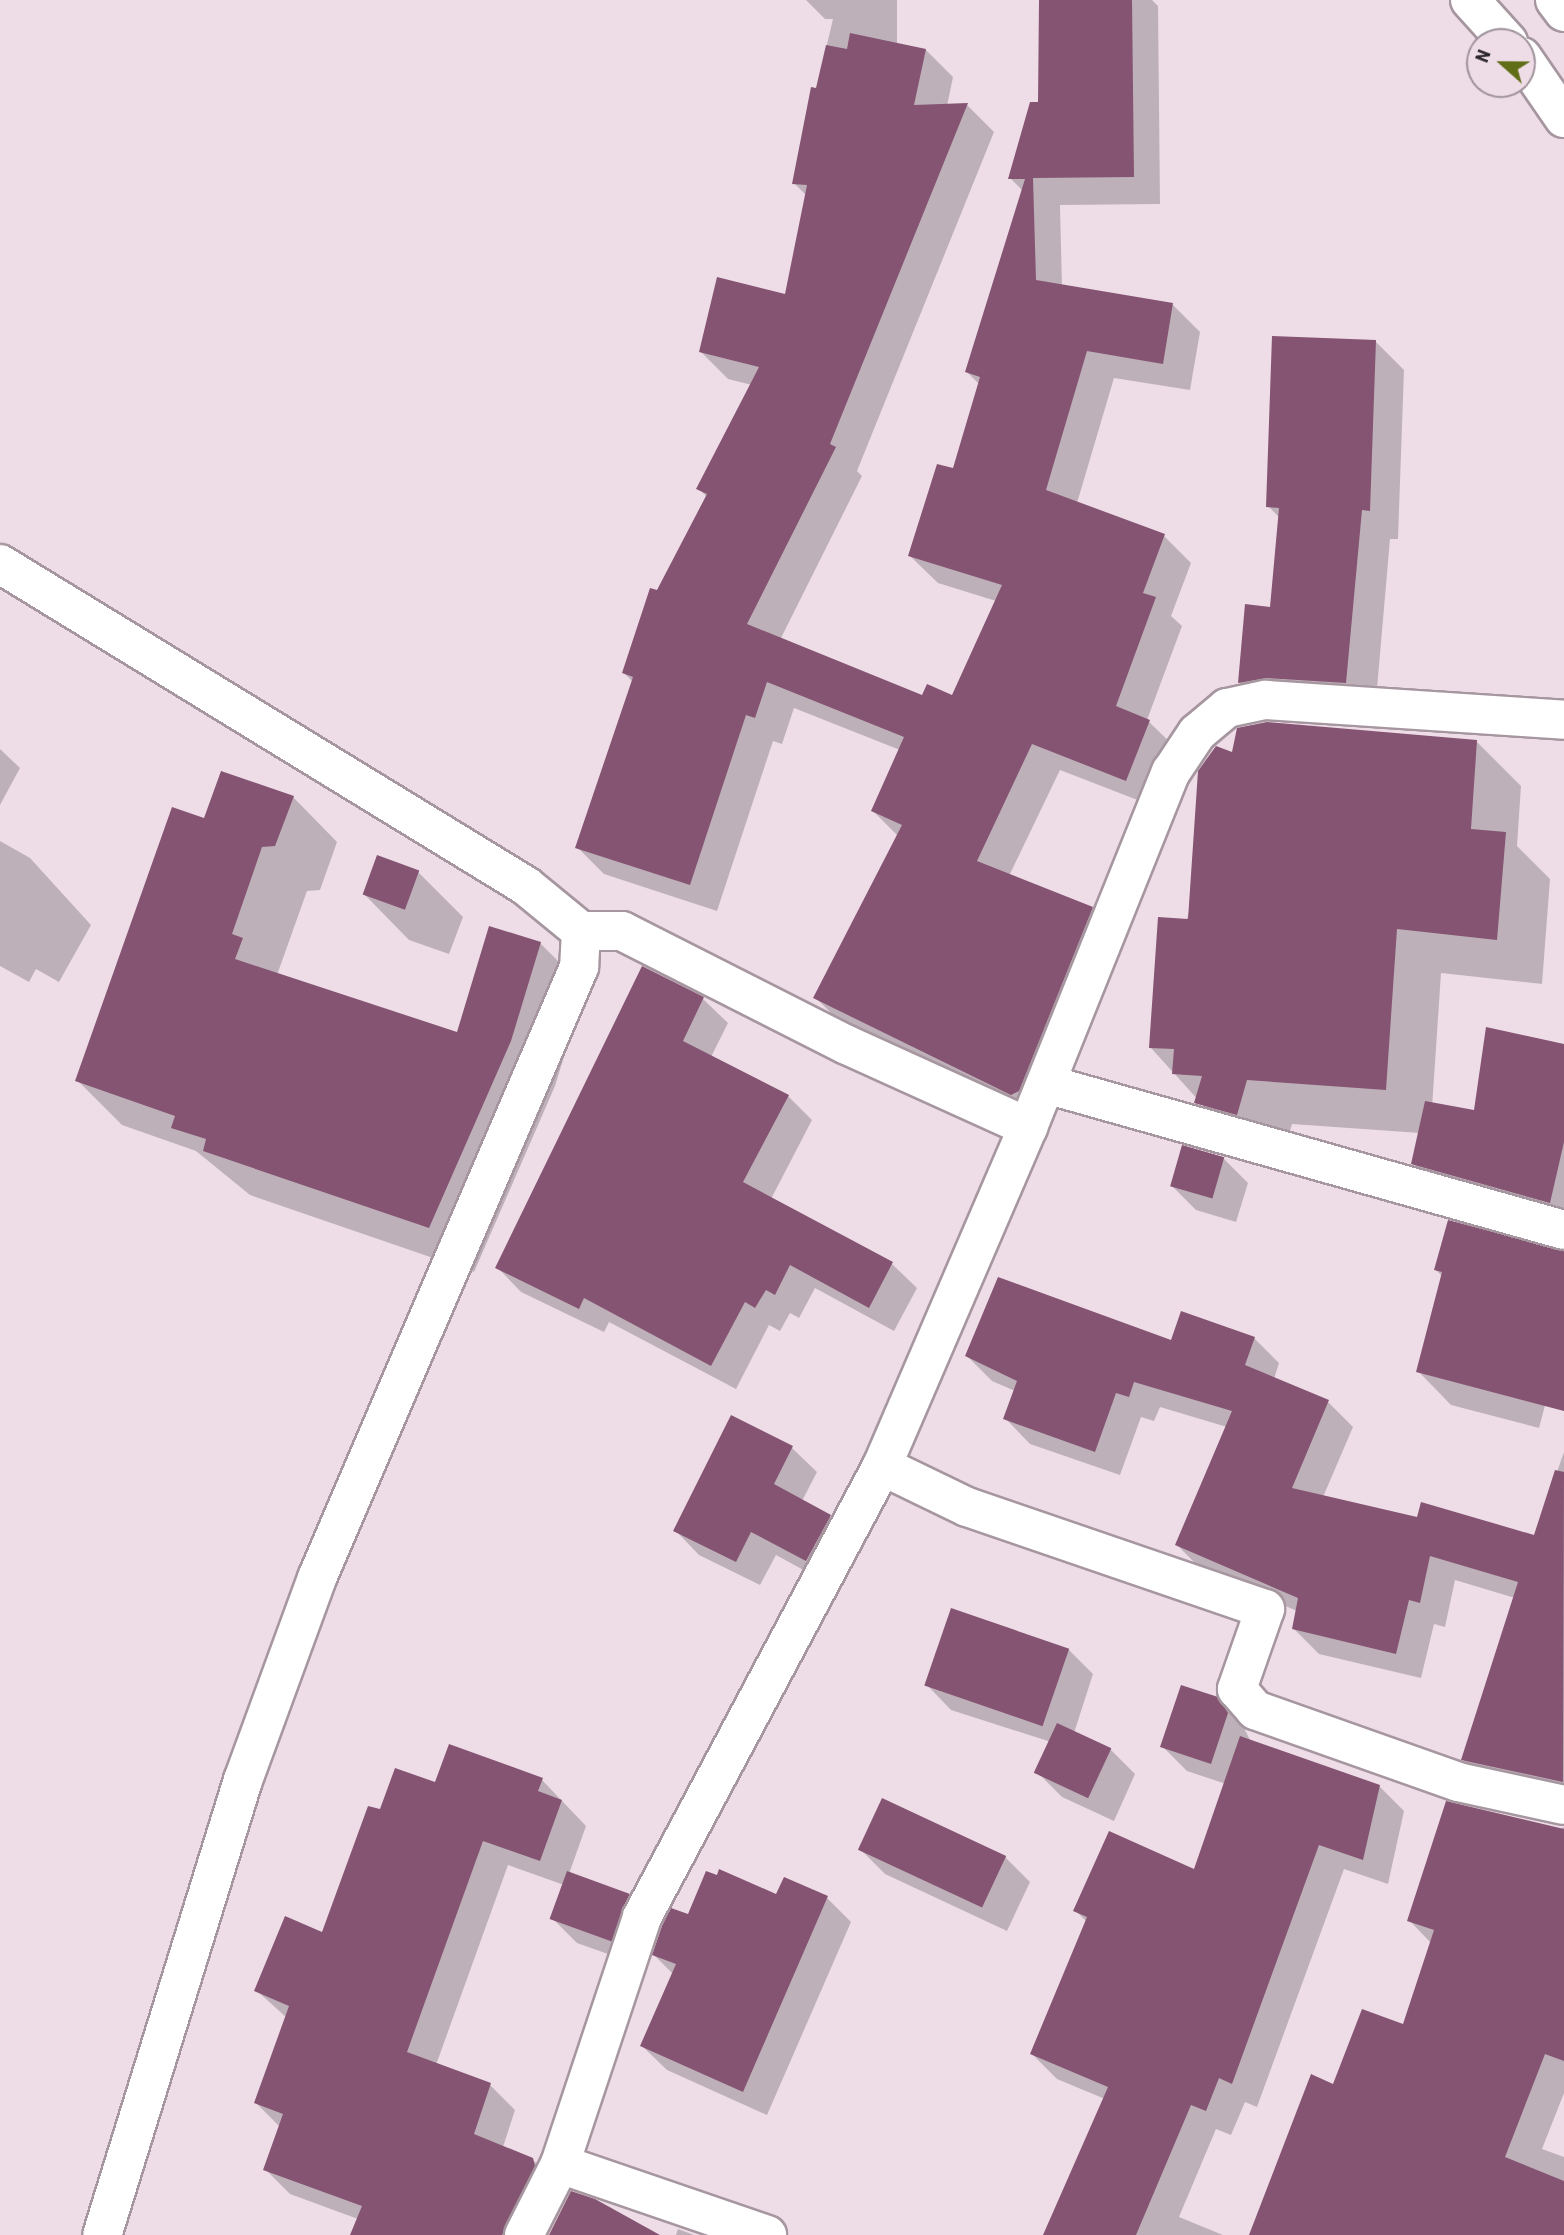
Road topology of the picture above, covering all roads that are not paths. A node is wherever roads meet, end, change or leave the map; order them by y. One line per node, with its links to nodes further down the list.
1 (1470, 0): 4 (street)
2 (1555, 0): 3 (street)
3 (1564, 12)
4 (1495, 28)
5 (1536, 77): 6 (street)
6 (1564, 118)
7 (0, 564): 9 (street)
8 (1564, 720): 10 (street)
9 (581, 931): 11 (street); 16 (street)
10 (1046, 1084): 11 (street); 12 (street)
11 (1028, 1127): 13 (street)
12 (1564, 1230)
13 (882, 1466): 14 (street); 15 (street)
14 (1564, 1805)
15 (560, 2164): 17 (street); 18 (street)
16 (102, 2235)
17 (524, 2235)
18 (767, 2235)

